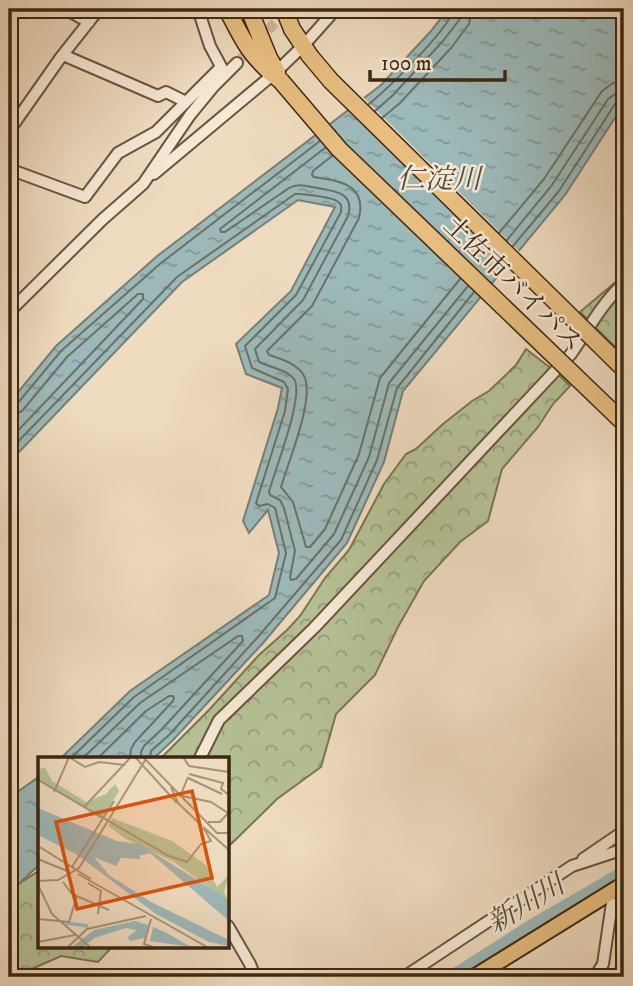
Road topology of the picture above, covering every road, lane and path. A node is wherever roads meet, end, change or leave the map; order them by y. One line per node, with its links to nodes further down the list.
1 (65, 9): 8 (street)
2 (99, 9): 8 (street)
3 (198, 9): 12 (street)
4 (227, 9): 13 (highway)
5 (249, 9): 13 (highway, 土佐市バイパス)
6 (284, 9): 9 (highway, 土佐市バイパス)
7 (336, 9): 9 (street)
8 (89, 22): 10 (street)
9 (306, 51): 13 (street); 20 (highway, 土佐市バイパス, bridge)
10 (62, 55): 14 (street); 15 (street)
11 (237, 63): 12 (street)
12 (223, 70): 14 (street); 17 (street)
13 (277, 76): 17 (street); 21 (highway, 土佐市バイパス, bridge)
14 (186, 102): 16 (street)
15 (9, 131)
16 (9, 169)
17 (141, 185): 19 (street)
18 (624, 283): 22 (street)
19 (9, 312)
20 (624, 369)
21 (624, 423)
22 (201, 757)
23 (624, 831): 25 (street)
24 (624, 849): 25 (street)
25 (573, 866): 31 (street)
26 (624, 884): 27 (main road)
27 (609, 899): 28 (street); 32 (main road); 33 (street)
28 (624, 911)
29 (229, 928): 30 (street)
30 (255, 977)
31 (404, 977)
32 (474, 977)
33 (595, 977)

